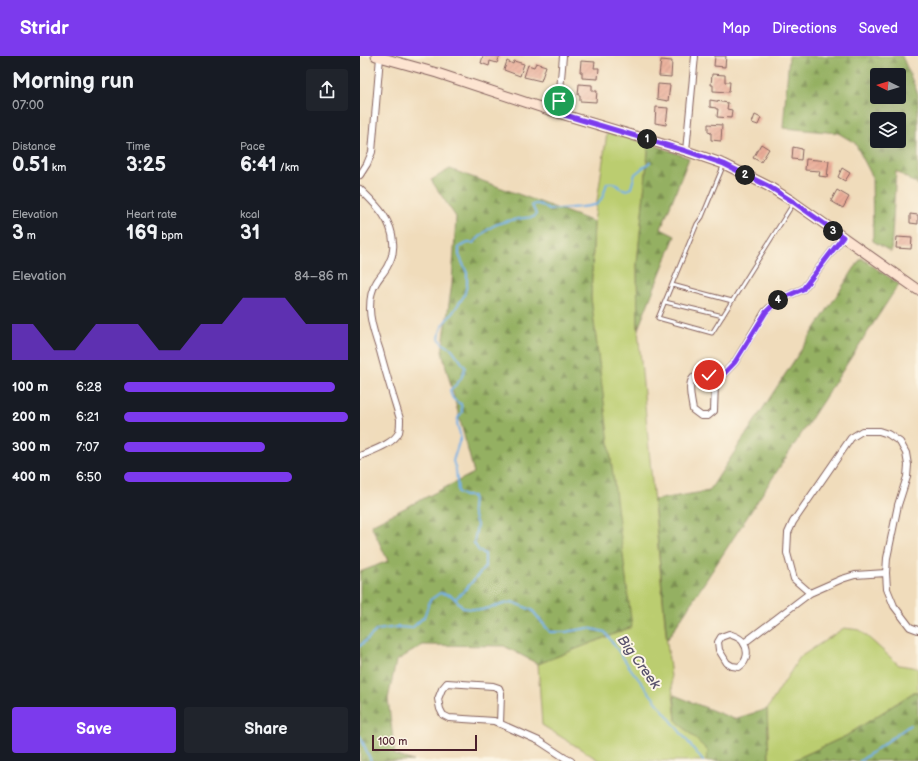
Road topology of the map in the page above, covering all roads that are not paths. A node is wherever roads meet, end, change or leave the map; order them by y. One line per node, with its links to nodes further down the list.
1 (563, 56): 4 (street)
2 (695, 56): 5 (street)
3 (378, 57): 4 (main road); 7 (street)
4 (558, 113): 5 (main road)
5 (686, 151): 6 (main road)
6 (724, 164): 9 (main road); 11 (lane)
7 (360, 175)
8 (360, 189): 17 (street)
9 (794, 203): 10 (main road); 13 (lane)
10 (843, 237): 12 (main road); 16 (street)
11 (672, 285): 13 (lane); 14 (lane)
12 (918, 290)
13 (732, 301): 15 (lane)
14 (665, 302): 15 (lane); 15 (lane)
15 (723, 316)
16 (715, 383): 16 (street)
17 (360, 456)
18 (886, 573): 19 (street); 19 (street); 20 (street)
19 (810, 593): 21 (street)
20 (918, 630)
21 (744, 643): 21 (street)
22 (500, 724): 22 (street); 23 (street)
23 (571, 761)

